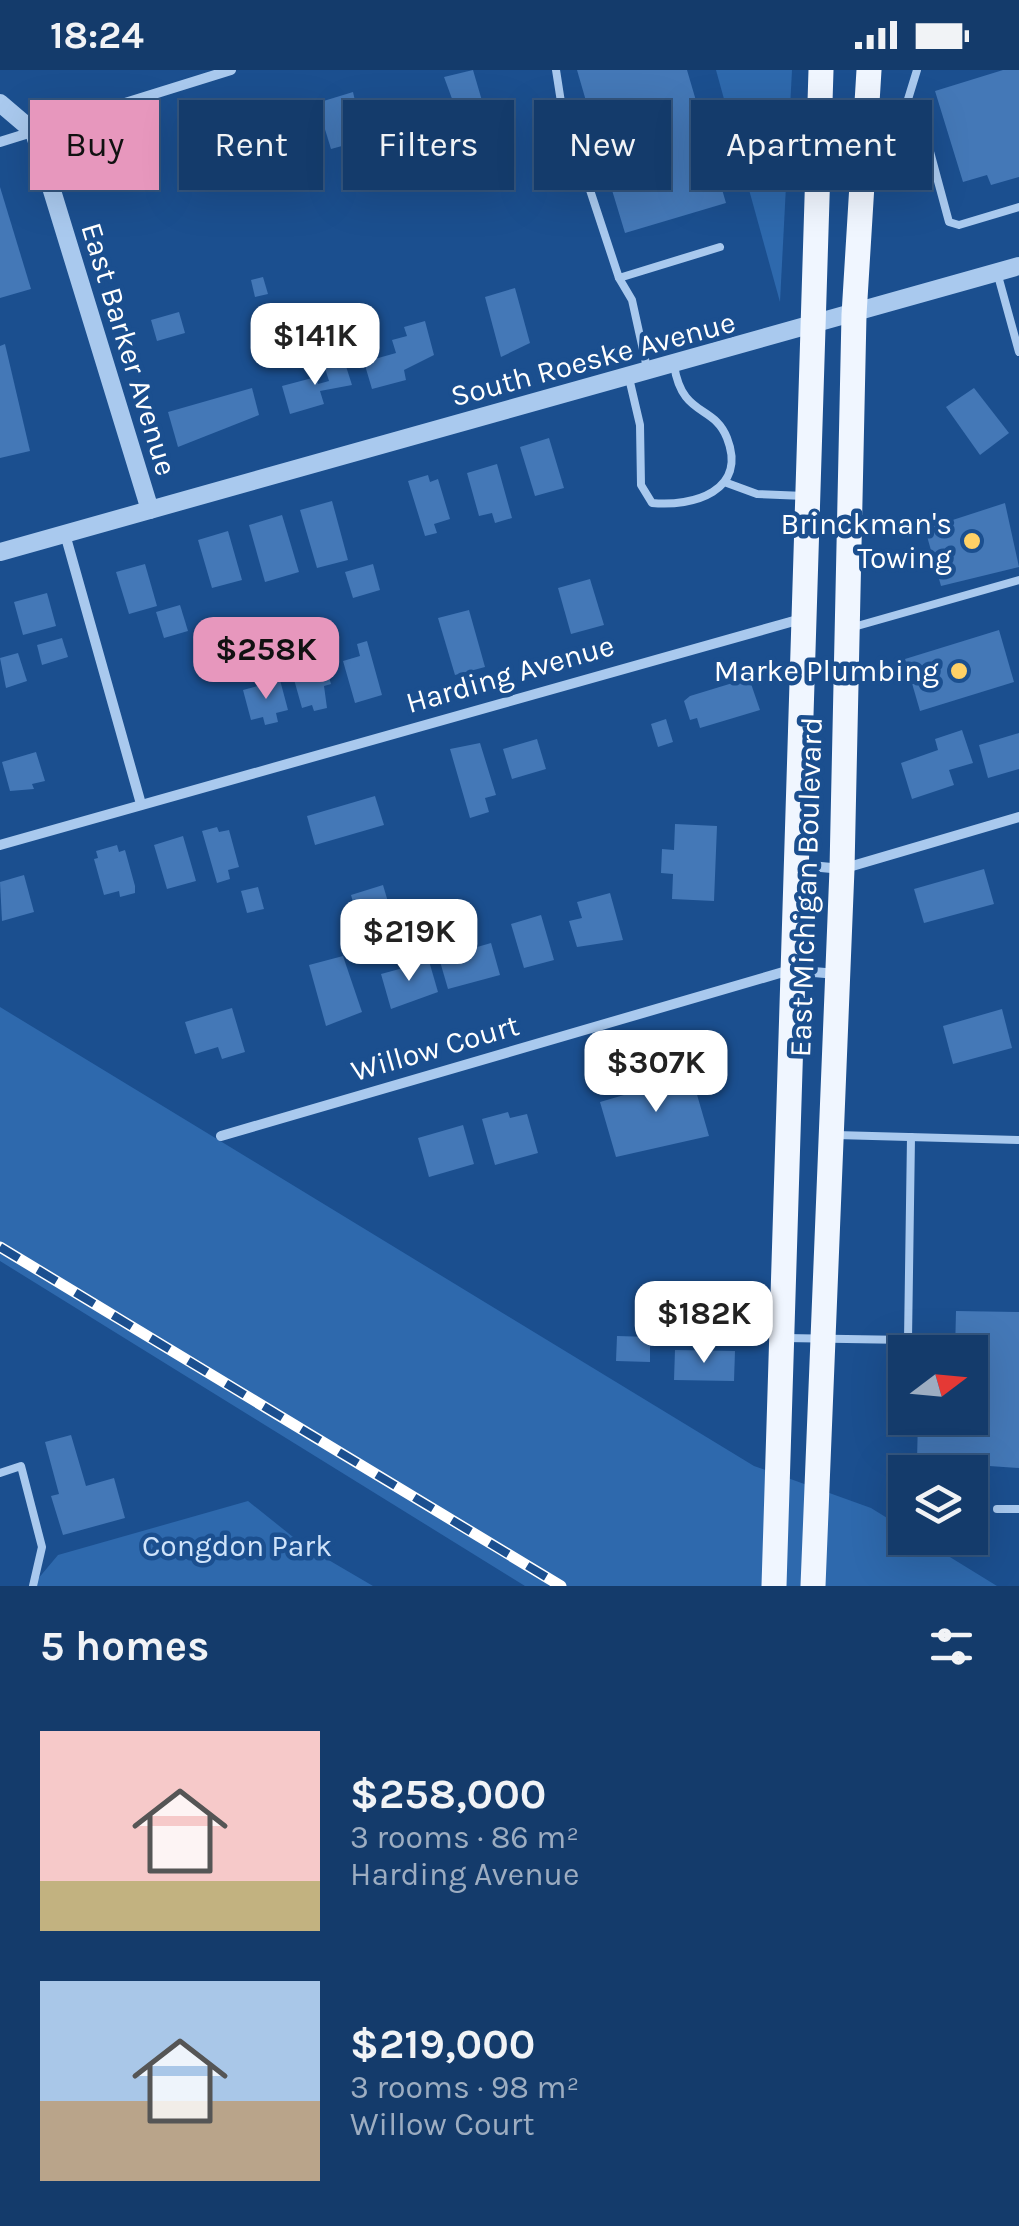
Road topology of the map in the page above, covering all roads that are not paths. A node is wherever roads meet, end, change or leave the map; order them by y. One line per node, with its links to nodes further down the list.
1 (230, 70): 6 (street)
2 (556, 70): 20 (lane)
3 (821, 70): 22 (main road, East Michigan Boulevard)
4 (869, 70): 7 (main road, East Michigan Boulevard)
5 (918, 70): 8 (lane)
6 (135, 100)
7 (868, 100)
8 (908, 100)
9 (0, 103): 10 (street)
10 (30, 129)
11 (30, 133): 12 (street)
12 (0, 142)
13 (932, 159): 16 (lane)
14 (52, 190): 29 (street, East Barker Avenue)
15 (862, 190): 21 (main road, East Michigan Boulevard)
16 (1019, 208)
17 (720, 247): 20 (lane)
18 (1019, 266): 19 (street, South Roeske Avenue)
19 (997, 272): 21 (street, South Roeske Avenue); 23 (lane)
20 (619, 278): 25 (lane)
21 (854, 315): 22 (street, South Roeske Avenue); 34 (main road, East Michigan Boulevard)
22 (812, 328): 24 (street, South Roeske Avenue); 28 (main road, East Michigan Boulevard)
23 (1019, 352)
24 (674, 366): 25 (street, South Roeske Avenue); 27 (lane)
25 (648, 372): 26 (street, South Roeske Avenue)
26 (629, 378): 27 (lane); 29 (street, South Roeske Avenue)
27 (726, 483): 28 (lane)
28 (806, 496): 33 (main road, East Michigan Boulevard)
29 (150, 510): 30 (street, South Roeske Avenue)
30 (65, 534): 31 (street, South Roeske Avenue); 35 (street)
31 (0, 552)
32 (1019, 580): 34 (lane)
33 (802, 618): 35 (street, Harding Avenue); 38 (main road, East Michigan Boulevard)
34 (845, 630): 39 (main road, East Michigan Boulevard)
35 (142, 804): 37 (street, Harding Avenue)
36 (1019, 817): 39 (street)
37 (0, 845)
38 (794, 864): 39 (street); 40 (main road, East Michigan Boulevard)
39 (842, 869): 41 (main road, East Michigan Boulevard)
40 (790, 970): 41 (street, Willow Court); 43 (street, Willow Court); 46 (main road, East Michigan Boulevard)
41 (838, 974): 42 (main road, East Michigan Boulevard)
42 (831, 1135): 44 (lane); 47 (main road, East Michigan Boulevard)
43 (221, 1136)
44 (910, 1137): 45 (lane); 47 (lane)
45 (1019, 1140)
46 (781, 1338): 47 (lane); 52 (main road, East Michigan Boulevard)
47 (823, 1340): 53 (main road, East Michigan Boulevard)
48 (0, 1473): 51 (lane)
49 (998, 1509): 50 (lane)
50 (1019, 1509)
51 (34, 1586)
52 (774, 1586)
53 (813, 1586)

